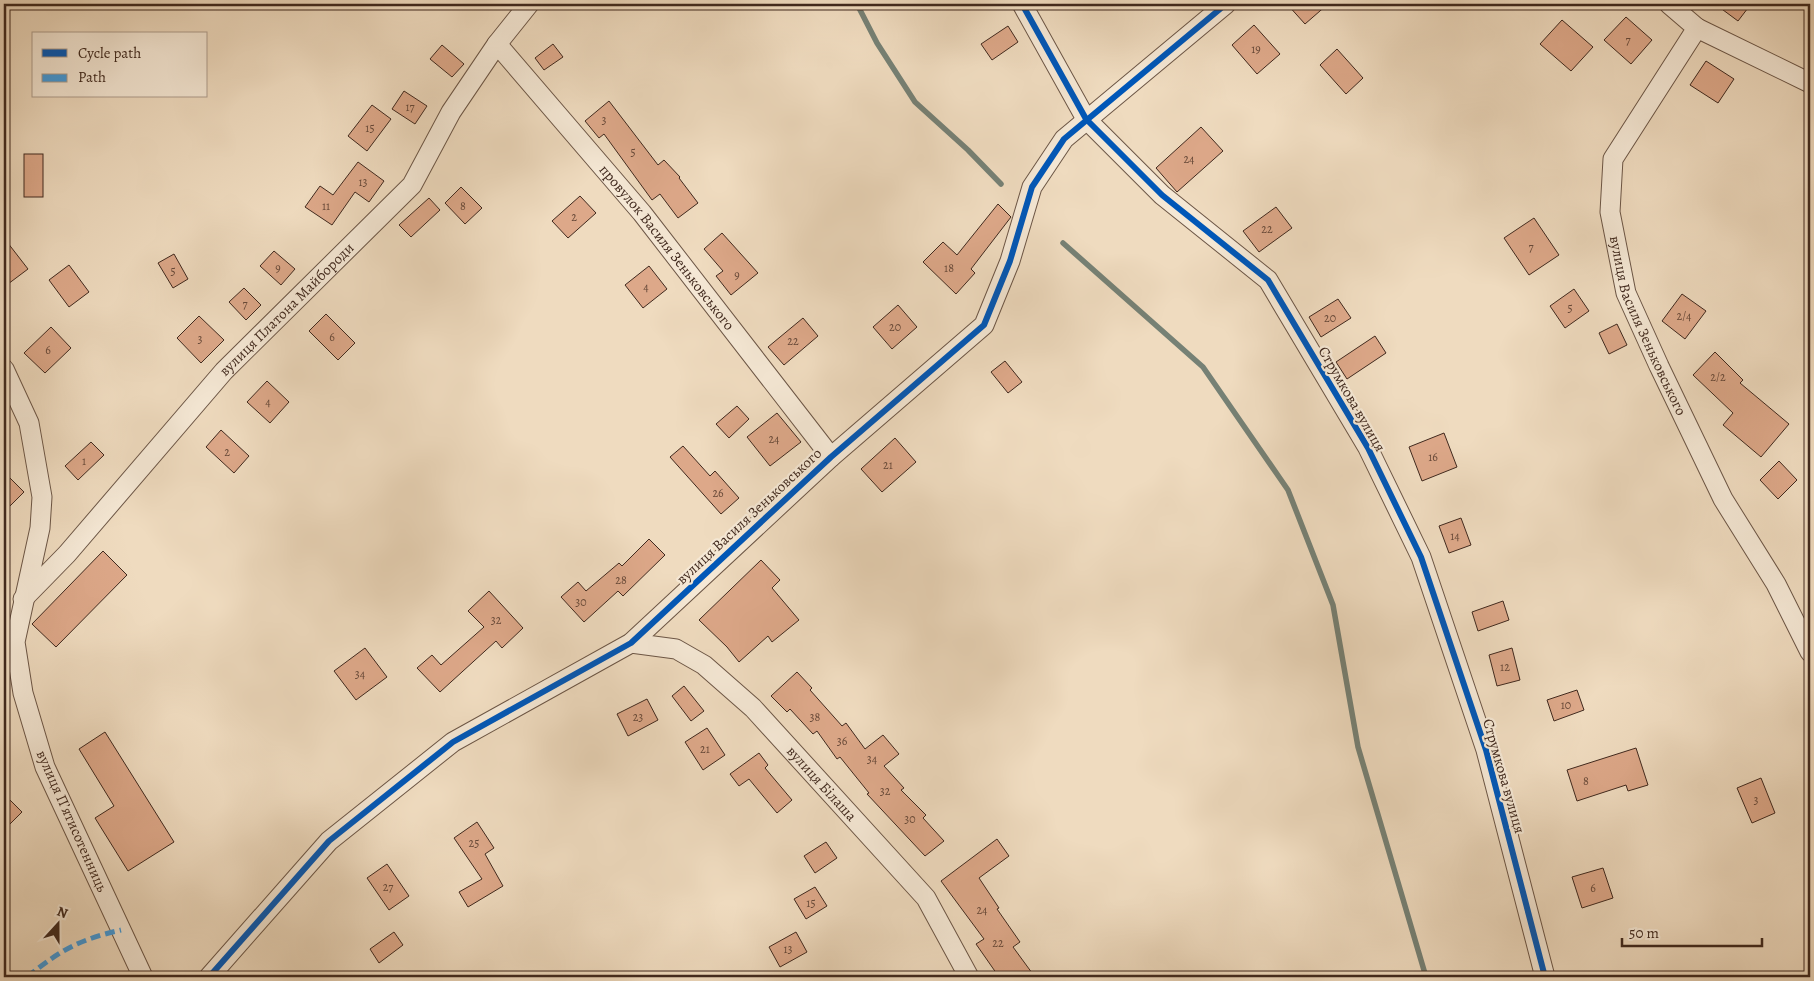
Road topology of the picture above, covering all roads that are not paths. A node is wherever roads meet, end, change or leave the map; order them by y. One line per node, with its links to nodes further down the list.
1 (529, 4): 6 (street, вулиця Платона Майбороди)
2 (1022, 4): 8 (street, Струмкова вулиця)
3 (1226, 4): 8 (street, вулиця Василя Зеньковського)
4 (1669, 4): 5 (street)
5 (1697, 28): 7 (street); 13 (street, вулиця Василя Зеньковського)
6 (497, 44): 10 (street, провулок Василя Зеньковського); 11 (street, вулиця Платона Майбороди)
7 (1810, 83)
8 (1086, 118): 10 (street, вулиця Василя Зеньковського); 17 (street, Струмкова вулиця)
9 (4, 369): 11 (street, вулиця Пʼятисотенниць)
10 (831, 457): 12 (street, вулиця Василя Зеньковського)
11 (23, 599): 14 (street, вулиця Пʼятисотенниць)
12 (631, 643): 15 (street, вулиця Василя Зеньковського); 16 (street, вулиця Білаша)
13 (1810, 652)
14 (144, 977)
15 (209, 977)
16 (968, 977)
17 (1545, 977)

